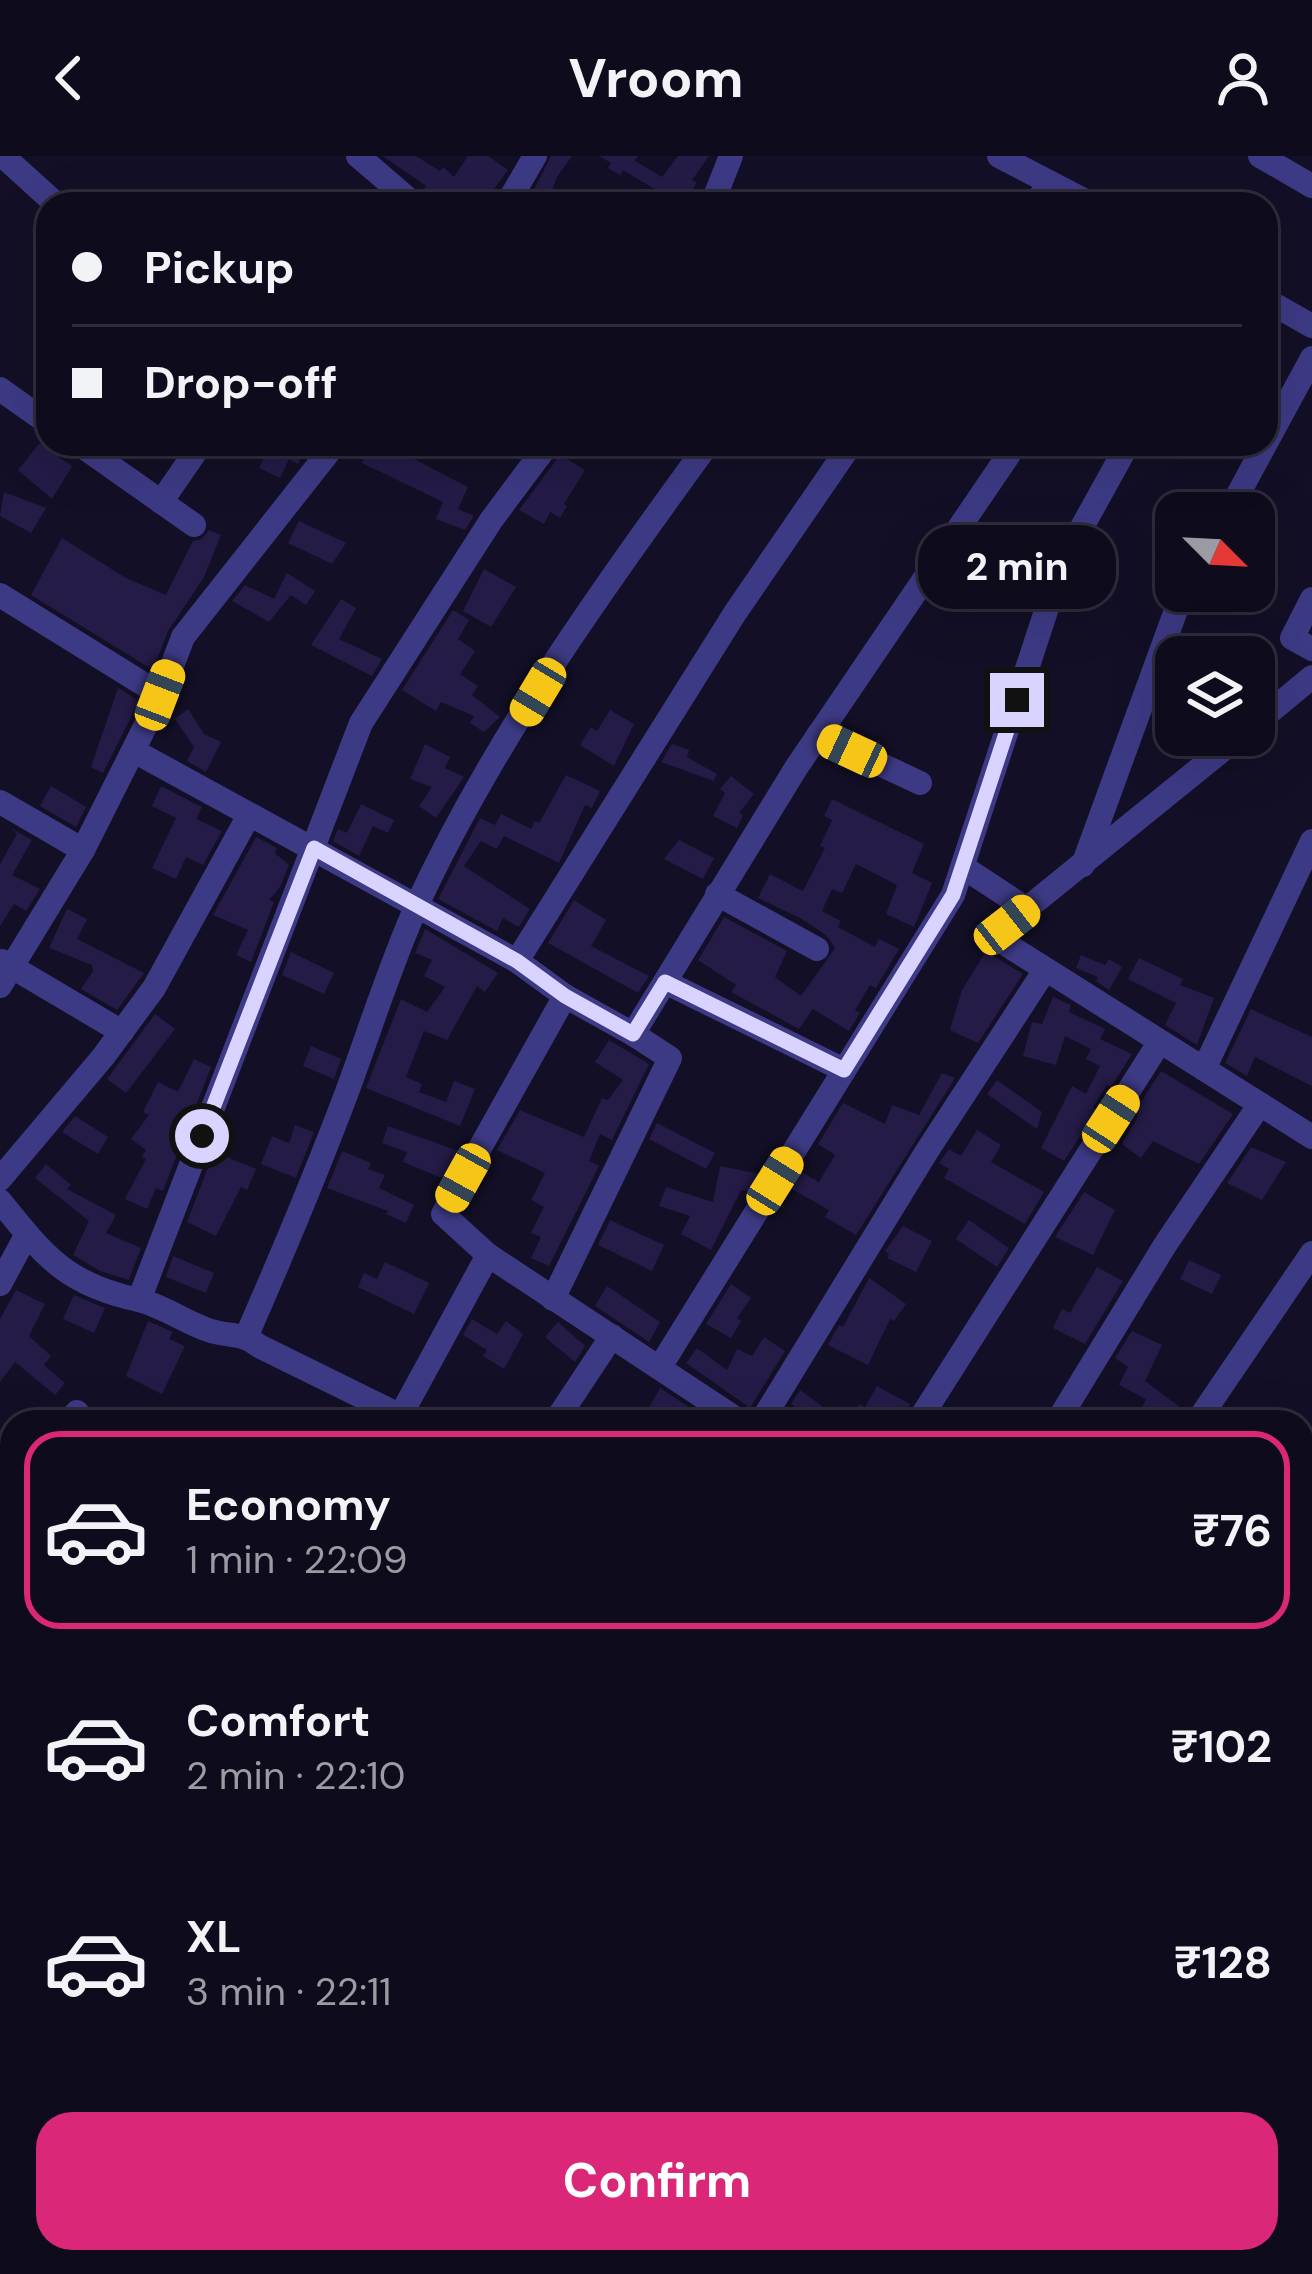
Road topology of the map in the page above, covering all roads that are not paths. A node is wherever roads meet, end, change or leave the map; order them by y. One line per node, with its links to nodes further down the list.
1 (4, 156): 9 (street)
2 (536, 156): 11 (street)
3 (731, 156): 12 (street)
4 (999, 156): 7 (street)
5 (1260, 156): 8 (street)
6 (362, 157): 10 (street)
7 (1051, 183): 13 (street); 14 (street)
8 (1312, 186)
9 (43, 192)
10 (401, 192)
11 (514, 192)
12 (717, 192)
13 (1044, 192)
14 (1068, 192)
15 (1278, 307): 16 (street)
16 (1312, 326)
17 (1312, 358): 20 (street)
18 (0, 389): 19 (street)
19 (36, 414)
20 (1278, 421)
21 (96, 456): 31 (street)
22 (193, 456): 31 (street)
23 (323, 456): 38 (street)
24 (539, 456): 47 (street)
25 (699, 456): 52 (street)
26 (842, 456): 55 (street)
27 (1008, 456): 40 (street)
28 (1121, 456): 50 (street)
29 (1259, 456): 30 (street)
30 (1239, 492)
31 (161, 502): 32 (street)
32 (194, 525)
33 (0, 595): 38 (street)
34 (1312, 599): 36 (street)
35 (1175, 612): 49 (street)
36 (1312, 650)
37 (1312, 677): 39 (street)
38 (160, 695): 41 (street)
39 (1275, 708)
40 (818, 735): 43 (street); 51 (street)
41 (134, 752): 45 (street); 48 (street)
42 (1215, 756): 49 (street)
43 (920, 783)
44 (0, 802): 48 (street)
45 (248, 817): 47 (street); 60 (street)
46 (1312, 841): 63 (street)
47 (314, 848): 52 (street); 74 (street)
48 (83, 850): 57 (street)
49 (1083, 865): 53 (street)
50 (962, 867): 53 (street); 64 (street)
51 (717, 894): 54 (street); 58 (street)
52 (416, 907): 55 (street); 75 (street)
53 (1027, 910): 56 (street)
54 (817, 949)
55 (517, 961): 59 (street)
56 (1046, 970): 62 (street); 82 (street)
57 (4, 971): 60 (street)
58 (665, 982): 61 (street); 64 (street)
59 (565, 996): 61 (street); 71 (street)
60 (122, 1032): 67 (street)
61 (633, 1034): 73 (street)
62 (1159, 1043): 63 (street); 83 (street)
63 (1204, 1069): 65 (street)
64 (844, 1070): 77 (street)
65 (1260, 1104): 66 (street); 84 (street)
66 (1309, 1126)
67 (0, 1179)
68 (0, 1201): 69 (street)
69 (27, 1234): 72 (street); 74 (street)
70 (1312, 1253): 85 (street)
71 (488, 1255): 73 (street); 79 (street)
72 (0, 1284)
73 (554, 1299): 76 (street)
74 (139, 1300): 75 (street)
75 (247, 1335): 78 (street)
76 (612, 1336): 77 (street); 80 (street)
77 (660, 1367): 81 (street)
78 (382, 1410)
79 (404, 1410)
80 (563, 1410)
81 (708, 1410)
82 (768, 1410)
83 (926, 1410)
84 (1064, 1410)
85 (1205, 1410)

